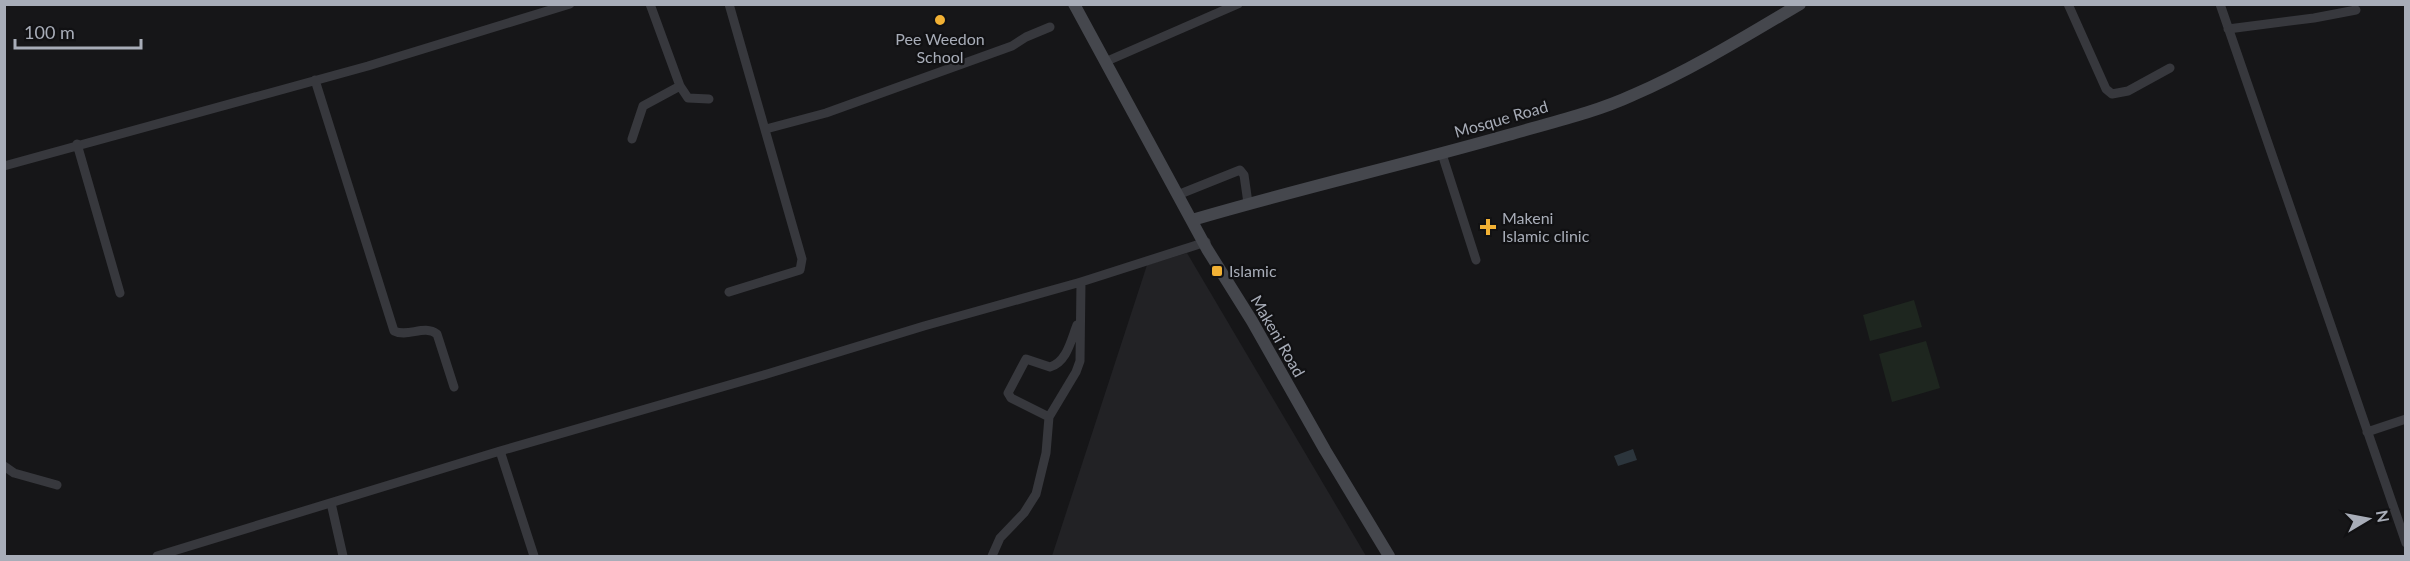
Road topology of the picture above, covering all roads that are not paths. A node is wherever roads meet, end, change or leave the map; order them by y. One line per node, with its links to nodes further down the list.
1 (570, 4): 14 (street)
2 (650, 4): 15 (street)
3 (729, 4): 17 (street)
4 (1074, 4): 12 (street, Makeni Road)
5 (1238, 4): 12 (street)
6 (1800, 4): 20 (street, Mosque Road)
7 (2068, 4): 13 (street)
8 (2220, 4): 11 (street)
9 (2356, 10): 11 (street)
10 (1050, 27): 17 (street)
11 (2228, 29): 34 (street)
12 (1106, 62): 22 (street, Makeni Road)
13 (2170, 68)
14 (315, 80): 19 (street); 31 (street)
15 (680, 86): 16 (street); 18 (street)
16 (709, 99)
17 (766, 129): 28 (street)
18 (632, 139)
19 (77, 144): 21 (street); 29 (street)
20 (1442, 154): 23 (street, Mosque Road); 26 (street)
21 (4, 166)
22 (1180, 195): 23 (street); 24 (street, Makeni Road)
23 (1248, 203): 24 (street, Mosque Road)
24 (1192, 220): 25 (street, Makeni Road)
25 (1206, 242): 27 (street); 45 (street, Makeni Road)
26 (1476, 261)
27 (1081, 282): 30 (street); 35 (street)
28 (729, 292)
29 (120, 293)
30 (1080, 319): 32 (street); 32 (street)
31 (453, 387)
32 (1050, 417): 44 (street)
33 (2406, 420): 34 (street)
34 (2367, 432): 39 (street)
35 (500, 450): 38 (street); 43 (street)
36 (4, 466): 37 (street)
37 (57, 485)
38 (331, 503): 41 (street); 42 (street)
39 (2402, 523): 40 (street)
40 (2406, 543)
41 (157, 556)
42 (343, 556)
43 (534, 556)
44 (992, 556)
45 (1389, 556)

